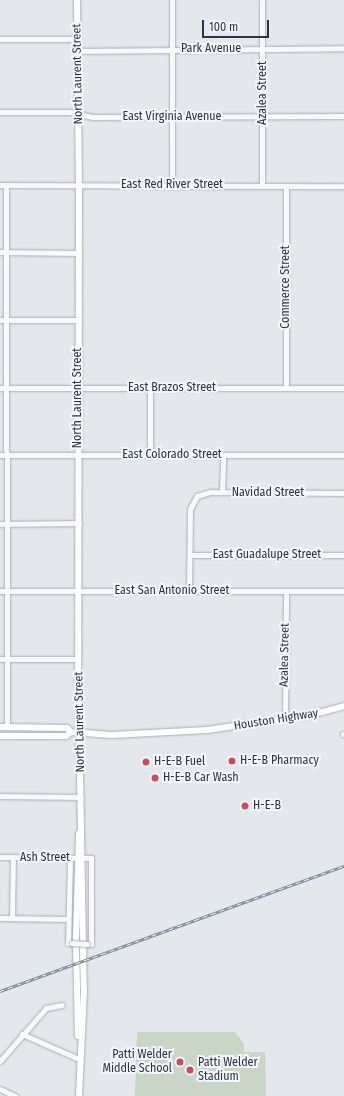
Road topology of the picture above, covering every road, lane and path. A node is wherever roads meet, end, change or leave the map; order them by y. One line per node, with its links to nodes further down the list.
1 (76, 0): 4 (main road, North Laurent Street)
2 (172, 0): 7 (street)
3 (262, 0): 8 (street, Azalea Street)
4 (77, 38): 5 (street); 9 (main road, North Laurent Street)
5 (0, 39)
6 (344, 48): 8 (street, Park Avenue)
7 (172, 49): 8 (street, Park Avenue); 9 (street, Park Avenue); 13 (street)
8 (263, 49): 14 (street, Azalea Street)
9 (79, 51): 11 (main road, North Laurent Street)
10 (0, 112): 11 (street, East Virginia Avenue)
11 (79, 113): 13 (street, East Virginia Avenue); 17 (main road, North Laurent Street)
12 (344, 116): 14 (street, East Virginia Avenue)
13 (173, 117): 14 (street, East Virginia Avenue); 18 (street)
14 (263, 117): 19 (street, Azalea Street)
15 (0, 185): 16 (street, East Red River Street)
16 (6, 185): 17 (street, East Red River Street); 23 (street)
17 (79, 185): 18 (street, East Red River Street); 24 (main road, North Laurent Street)
18 (172, 186): 19 (street, East Red River Street)
19 (262, 186): 20 (street, East Red River Street)
20 (286, 186): 21 (street, East Red River Street); 32 (street, Commerce Street)
21 (344, 186)
22 (0, 252): 23 (street)
23 (7, 252): 24 (street); 26 (street)
24 (79, 253): 27 (main road, North Laurent Street)
25 (0, 320): 26 (street)
26 (7, 320): 27 (street); 31 (street)
27 (79, 320): 28 (main road, North Laurent Street)
28 (78, 387): 29 (street, East Brazos Street); 31 (street, East Brazos Street); 38 (main road, North Laurent Street)
29 (150, 387): 32 (street, East Brazos Street); 39 (street)
30 (0, 388): 31 (street, East Brazos Street)
31 (6, 388): 35 (street)
32 (286, 388): 33 (street, East Brazos Street)
33 (344, 388)
34 (0, 455): 35 (street, East Colorado Street)
35 (6, 455): 38 (street, East Colorado Street); 44 (street)
36 (223, 455): 37 (street, East Colorado Street); 39 (street, East Colorado Street); 40 (street)
37 (344, 455)
38 (78, 456): 39 (street, East Colorado Street); 42 (main road, North Laurent Street)
39 (150, 456)
40 (222, 492): 41 (street, Navidad Street); 45 (street, Navidad Street)
41 (344, 493)
42 (79, 523): 44 (street); 49 (main road, North Laurent Street)
43 (0, 524): 44 (street)
44 (7, 524): 47 (street)
45 (190, 555): 46 (street, East Guadalupe Street); 50 (street)
46 (344, 555)
47 (7, 590): 48 (street, East San Antonio Street); 49 (street, East San Antonio Street); 54 (street)
48 (0, 591)
49 (80, 591): 50 (street, East San Antonio Street); 55 (main road, North Laurent Street)
50 (189, 591): 51 (street, East San Antonio Street)
51 (286, 591): 52 (street, East San Antonio Street); 57 (street, Azalea Street)
52 (344, 591)
53 (0, 659): 54 (street)
54 (7, 659): 55 (street); 58 (street)
55 (78, 659): 60 (main road, North Laurent Street)
56 (344, 706): 57 (main road, Houston Highway)
57 (285, 718): 60 (main road, Houston Highway)
58 (3, 727): 59 (main road)
59 (71, 732): 60 (main road, Houston Highway); 61 (main road)
60 (80, 733): 63 (main road, North Laurent Street)
61 (0, 736)
62 (0, 796): 63 (street)
63 (81, 797): 67 (main road, North Laurent Street)
64 (0, 857): 65 (street, Ash Street)
65 (13, 857): 66 (street, Ash Street); 69 (street)
66 (70, 858): 67 (street, Ash Street); 70 (street)
67 (81, 858): 70 (street, Ash Street, bridge); 73 (main road, North Laurent Street)
68 (0, 918): 69 (street)
69 (12, 918): 70 (street)
70 (68, 919)
71 (62, 1004): 72 (street)
72 (22, 1034): 73 (street); 74 (street)
73 (80, 1059): 77 (main road, North Laurent Street)
74 (0, 1061)
75 (0, 1089): 76 (street)
76 (15, 1096)
77 (79, 1096)

